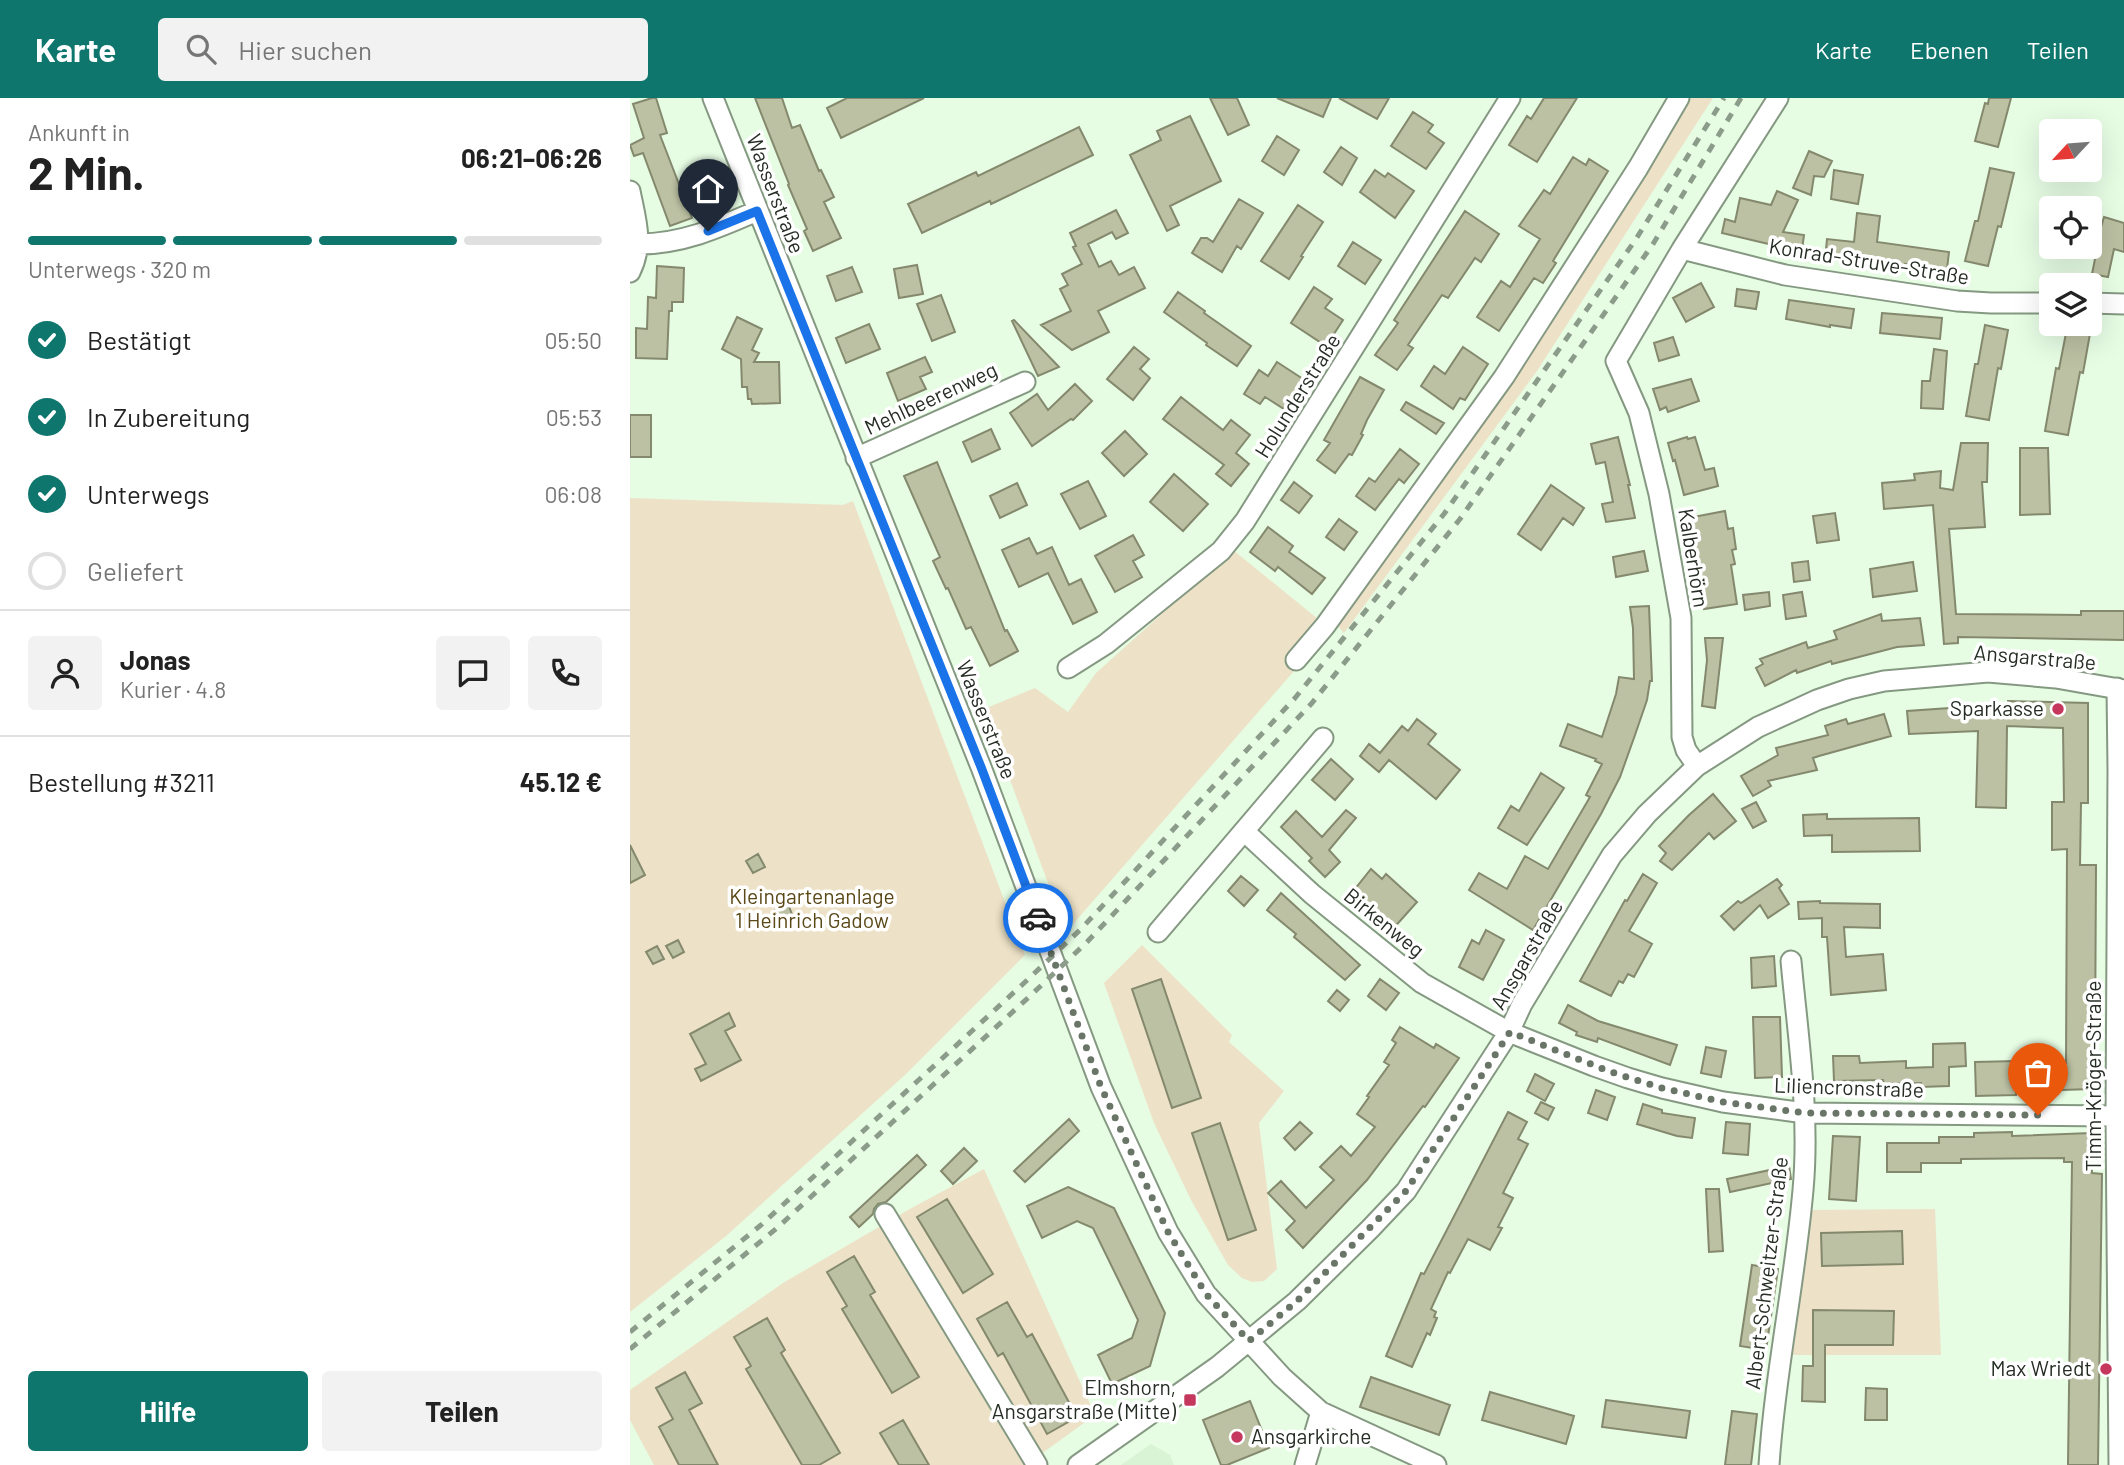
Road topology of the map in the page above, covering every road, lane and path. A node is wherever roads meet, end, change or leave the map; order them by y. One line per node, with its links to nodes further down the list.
1 (713, 98): 6 (street, Wasserstraße)
2 (1510, 98): 16 (street, Holunderstraße)
3 (1679, 98): 15 (street)
4 (1778, 98): 8 (street)
5 (630, 191): 7 (street)
6 (757, 211): 7 (street); 14 (street, Wasserstraße)
7 (639, 244): 9 (street)
8 (1682, 248): 10 (street, Konrad-Struve-Straße); 19 (street, Kalberhörn)
9 (630, 272)
10 (2039, 303)
11 (2102, 303): 12 (street)
12 (2124, 303)
13 (1025, 382): 14 (street, Mehlbeerenweg)
14 (856, 458): 27 (street, Wasserstraße)
15 (1296, 660)
16 (1068, 668)
17 (2120, 689): 19 (street, Ansgarstraße); 25 (street, Timm-Kröger-Straße)
18 (1323, 738): 20 (street)
19 (1697, 766): 23 (street, Ansgarstraße)
20 (1244, 831): 21 (street); 23 (street, Birkenweg)
21 (1158, 932)
22 (1791, 961): 24 (street, Albert-Schweitzer-Straße)
23 (1510, 1032): 24 (street, Liliencronstraße); 27 (street, Ansgarstraße)
24 (1805, 1113): 25 (street, Liliencronstraße); 34 (street, Albert-Schweitzer-Straße)
25 (2116, 1116): 29 (street, Timm-Kröger-Straße)
26 (885, 1214): 30 (street)
27 (1249, 1341): 28 (street, Wasserstraße); 31 (street, Ansgarstraße)
28 (1321, 1412): 32 (street); 33 (street, Wasserstraße)
29 (2121, 1454)
30 (1037, 1465)
31 (1079, 1465)
32 (1305, 1465)
33 (1436, 1465)
34 (1769, 1465)

